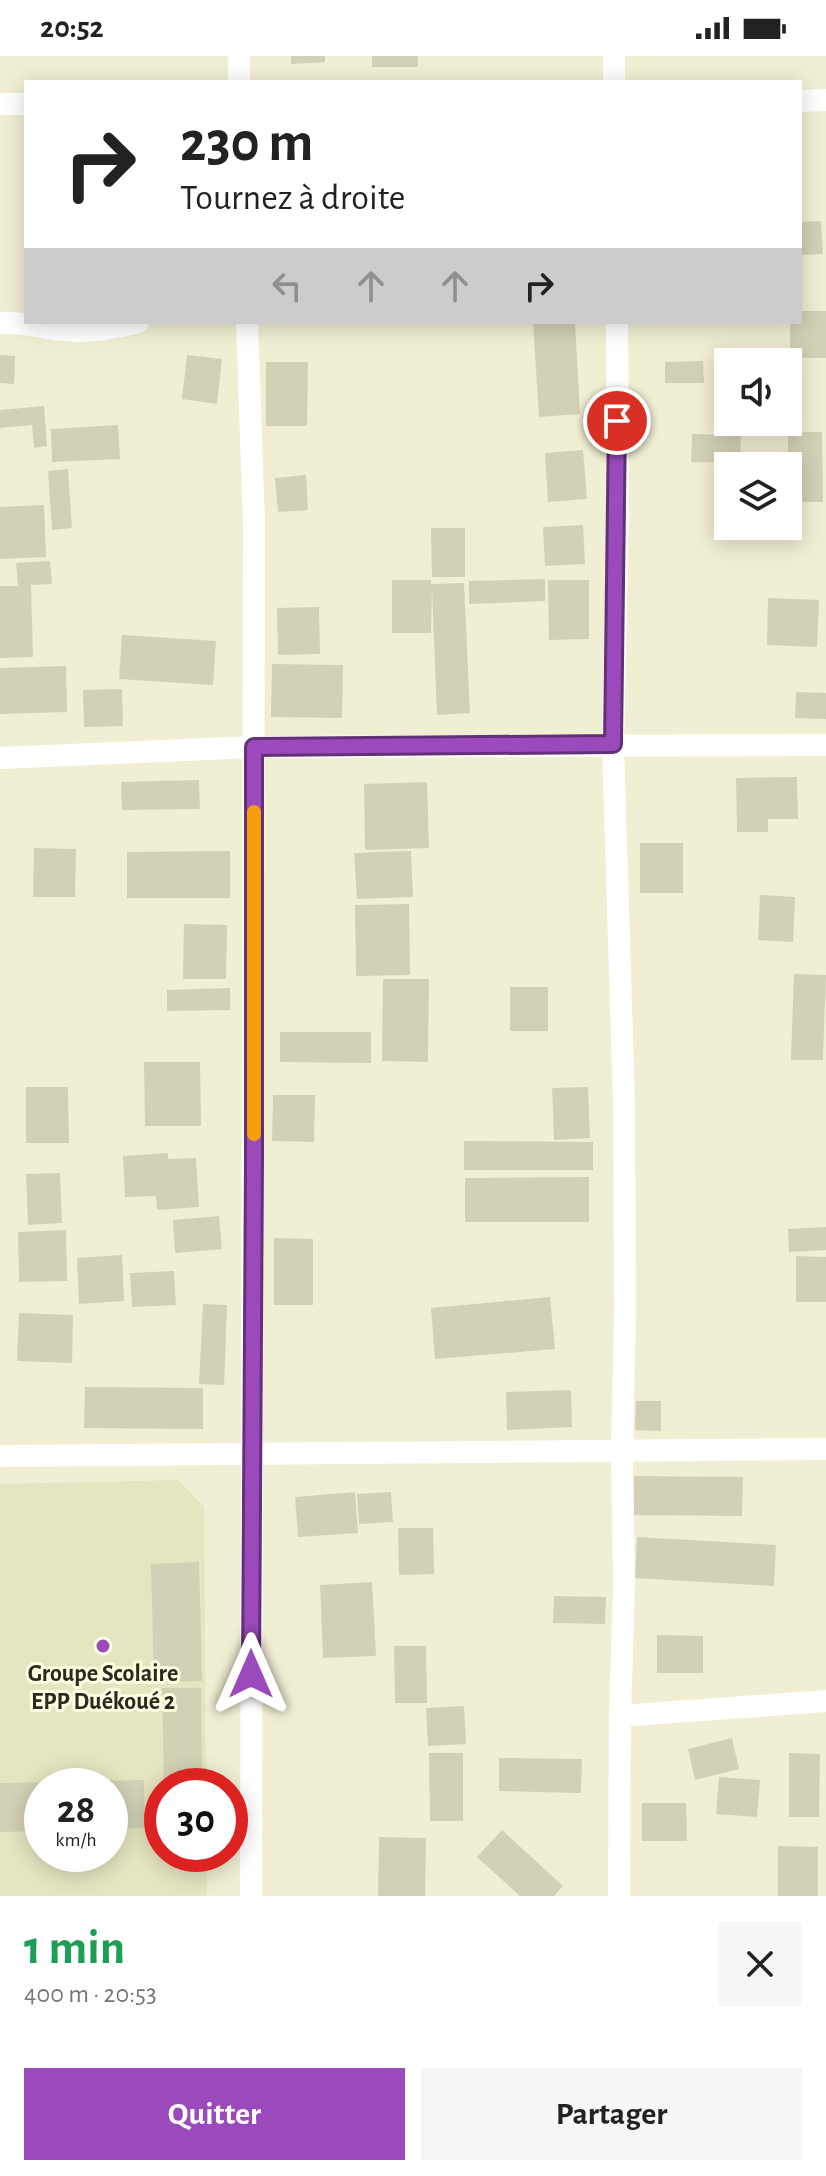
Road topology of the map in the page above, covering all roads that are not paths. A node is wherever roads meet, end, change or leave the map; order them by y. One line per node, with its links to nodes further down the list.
1 (239, 56): 3 (street)
2 (614, 56): 4 (street)
3 (239, 80)
4 (614, 80)
5 (826, 100): 6 (street)
6 (802, 101)
7 (0, 104): 8 (street)
8 (24, 104)
9 (0, 323): 10 (street)
10 (129, 324)
11 (247, 324): 15 (street)
12 (617, 324): 13 (street)
13 (613, 744): 14 (street); 15 (street); 18 (street)
14 (826, 745)
15 (254, 747): 16 (street); 19 (street)
16 (0, 758)
17 (826, 1449): 18 (street)
18 (622, 1451): 19 (street); 22 (street)
19 (251, 1453): 20 (street); 23 (street)
20 (0, 1456)
21 (826, 1701): 22 (street)
22 (620, 1716): 24 (street)
23 (251, 1896)
24 (619, 1896)

